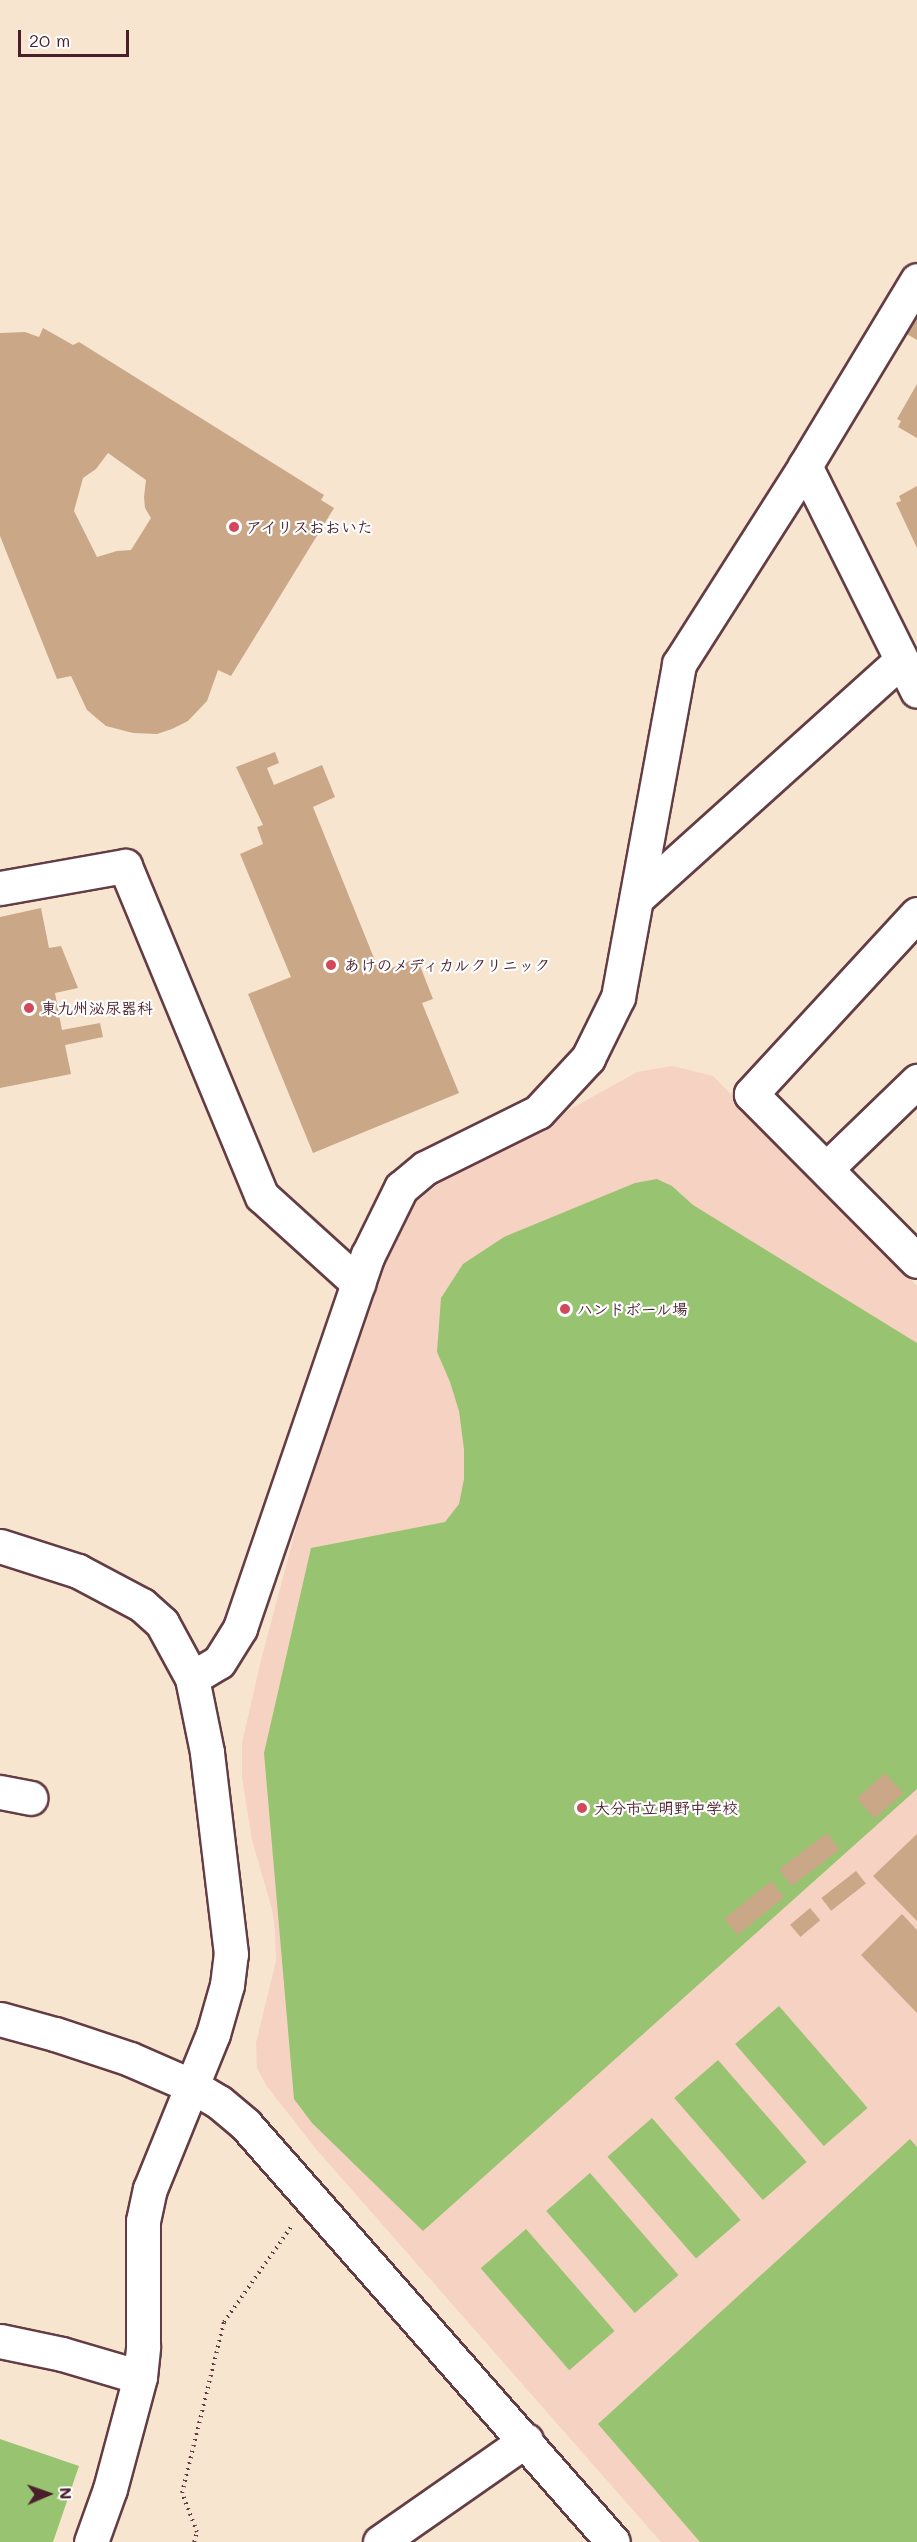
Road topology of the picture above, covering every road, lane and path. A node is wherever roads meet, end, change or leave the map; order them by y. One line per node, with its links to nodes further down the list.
1 (917, 280): 2 (street)
2 (805, 466): 3 (street); 6 (street)
3 (901, 660): 4 (street); 6 (street)
4 (917, 691)
5 (0, 888): 11 (street)
6 (637, 898): 11 (street)
7 (917, 914): 9 (street)
8 (917, 1081): 9 (street)
9 (826, 1169): 10 (street)
10 (917, 1261)
11 (358, 1283): 13 (street)
12 (0, 1546): 13 (street)
13 (192, 1678): 15 (street)
14 (0, 2019): 15 (street)
15 (192, 2086): 18 (street); 19 (street)
16 (298, 2217): 21 (path)
17 (0, 2341): 18 (street)
18 (140, 2377): 20 (street)
19 (526, 2440): 22 (street); 23 (street)
20 (91, 2542)
21 (194, 2542)
22 (380, 2542)
23 (614, 2542)

